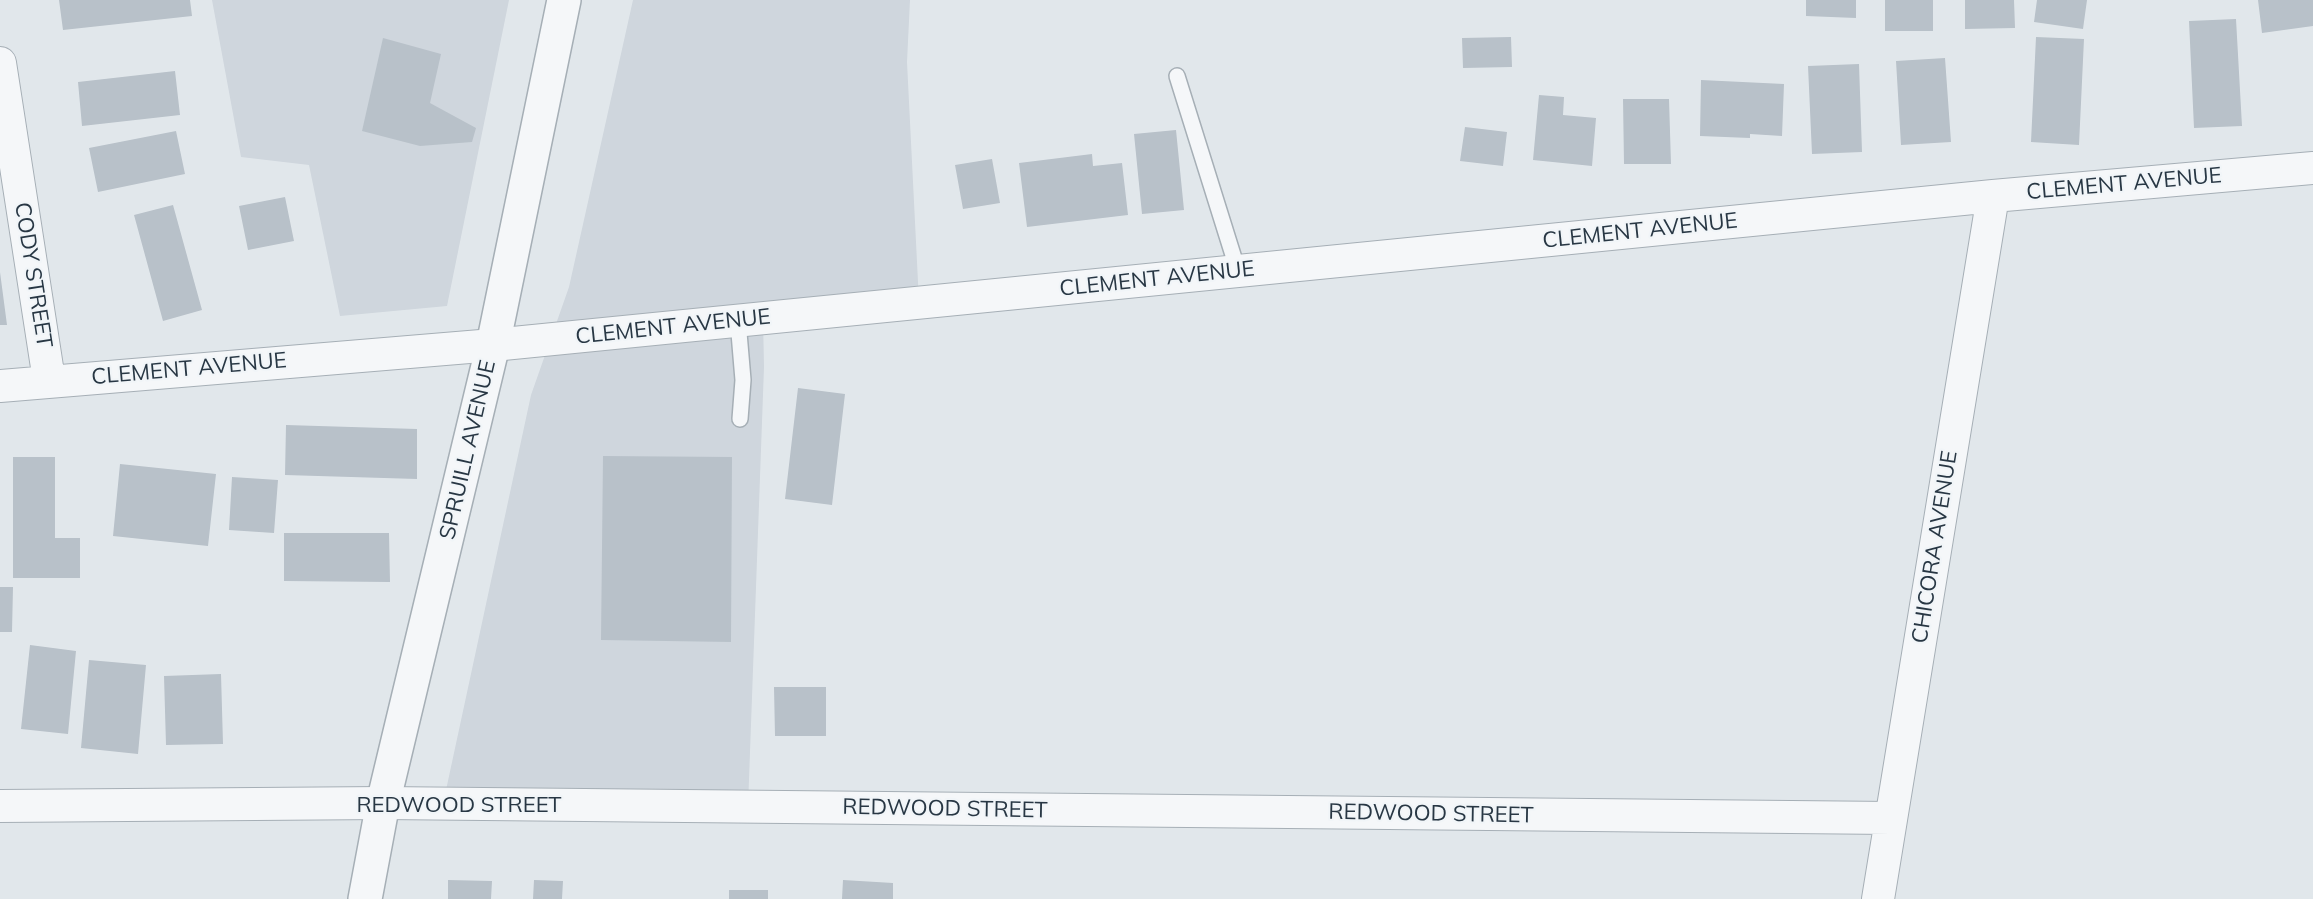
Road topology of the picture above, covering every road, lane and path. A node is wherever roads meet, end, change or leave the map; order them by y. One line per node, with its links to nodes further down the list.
1 (564, 0): 8 (street, SPRUILL AVENUE)
2 (0, 63): 9 (street, CODY STREET)
3 (1177, 76): 6 (lane)
4 (2313, 168): 5 (street, CLEMENT AVENUE)
5 (1993, 196): 6 (street, CLEMENT AVENUE); 14 (street, CHICORA AVENUE)
6 (1238, 271): 7 (street, CLEMENT AVENUE)
7 (738, 321): 8 (street, CLEMENT AVENUE); 11 (lane)
8 (493, 345): 9 (street, CLEMENT AVENUE); 12 (street, SPRUILL AVENUE)
9 (49, 380): 10 (street, CLEMENT AVENUE)
10 (0, 386)
11 (740, 419)
12 (383, 803): 13 (street, REDWOOD STREET); 14 (street, REDWOOD STREET); 15 (street, SPRUILL AVENUE)
13 (0, 806)
14 (1891, 818): 16 (street, CHICORA AVENUE)
15 (365, 899)
16 (1878, 899)

